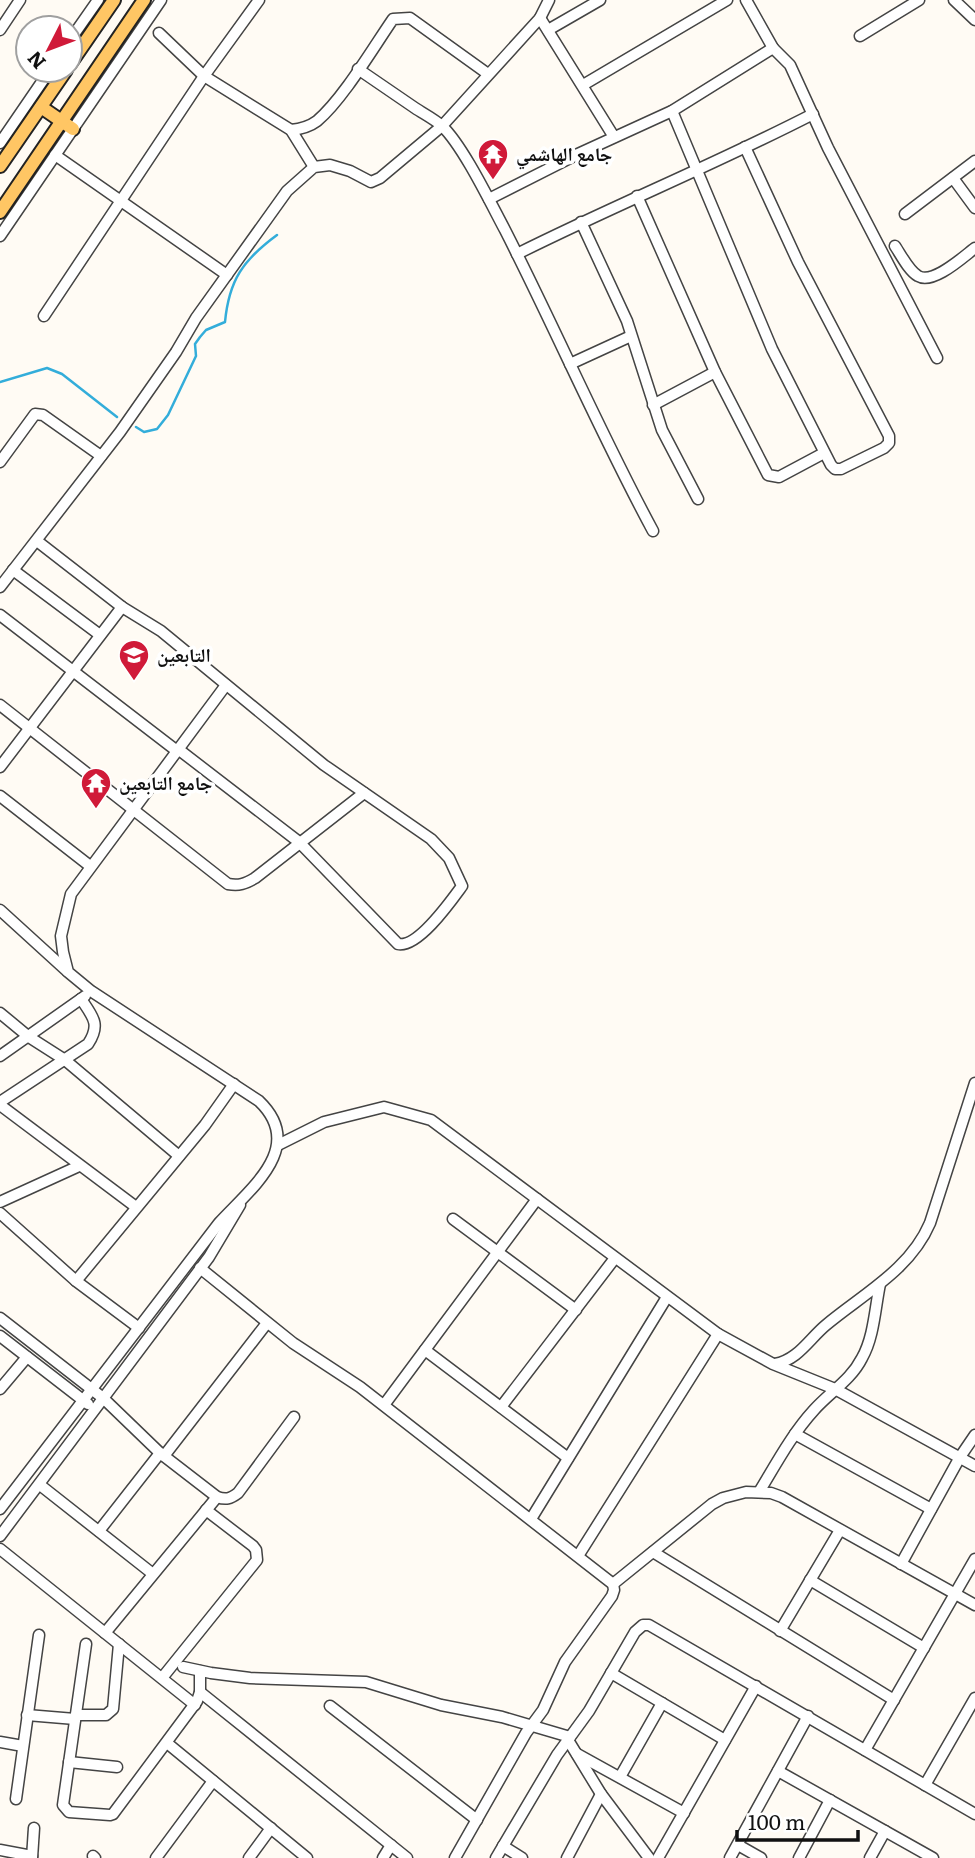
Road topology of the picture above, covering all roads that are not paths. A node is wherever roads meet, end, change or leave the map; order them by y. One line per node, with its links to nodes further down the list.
1 (20, 0): 16 (street)
2 (98, 0): 14 (street)
3 (114, 0): 20 (main road)
4 (144, 0): 31 (main road)
5 (161, 0): 31 (street)
6 (259, 0): 24 (street)
7 (549, 0): 13 (street)
8 (600, 0): 17 (street)
9 (727, 0): 27 (street)
10 (746, 0): 21 (street)
11 (919, 0): 19 (street)
12 (954, 0): 15 (street)
13 (540, 18): 17 (street); 23 (street)
14 (84, 20)
15 (975, 20)
16 (0, 30)
17 (548, 30): 27 (street)
18 (159, 33): 24 (street)
19 (860, 36)
20 (84, 44)
21 (774, 48): 29 (street); 30 (street)
22 (358, 69): 23 (street); 32 (street); 33 (street)
23 (488, 74): 32 (street)
24 (204, 76): 33 (street); 45 (street)
25 (40, 84): 35 (street)
26 (57, 84): 28 (main road)
27 (583, 85): 34 (street)
28 (41, 107): 31 (main road); 39 (main road)
29 (672, 111): 34 (street); 41 (street)
30 (813, 114): 36 (street); 57 (street)
31 (68, 125): 37 (street); 47 (main road)
32 (442, 126): 40 (street); 44 (street)
33 (291, 130): 40 (street)
34 (614, 137): 44 (street)
35 (0, 143)
36 (745, 147): 41 (street); 61 (street)
37 (55, 155): 45 (street); 50 (street)
38 (975, 161): 42 (street)
39 (0, 166)
40 (314, 167): 54 (street)
41 (694, 170): 43 (street); 61 (street)
42 (953, 178): 46 (street); 48 (street)
43 (637, 196): 49 (street); 59 (street)
44 (489, 199): 53 (street)
45 (122, 201): 54 (street); 55 (street)
46 (975, 208)
47 (0, 212)
48 (905, 214)
49 (581, 222): 53 (street); 56 (street)
50 (0, 236)
51 (895, 246): 52 (street)
52 (975, 248)
53 (517, 254): 58 (street)
54 (227, 275): 62 (street)
55 (44, 316)
56 (631, 336): 58 (street); 60 (street)
57 (937, 358)
58 (570, 364): 65 (street)
59 (715, 372): 60 (street); 61 (street)
60 (653, 405): 64 (street)
61 (824, 453)
62 (101, 456): 63 (street); 66 (street)
63 (0, 462)
64 (698, 499)
65 (653, 531)
66 (37, 541): 67 (street); 69 (street)
67 (13, 570): 68 (street); 71 (street)
68 (0, 587)
69 (122, 607): 71 (street); 73 (street)
70 (0, 615): 72 (street)
71 (100, 635): 72 (street)
72 (74, 671): 75 (street); 76 (street)
73 (226, 685): 76 (street); 78 (street)
74 (0, 705): 75 (street)
75 (30, 728): 77 (street); 80 (street)
76 (177, 750): 80 (street); 81 (street)
77 (0, 768)
78 (364, 793): 81 (street); 81 (street)
79 (0, 796): 82 (street)
80 (132, 809): 81 (street); 82 (street)
81 (299, 842)
82 (90, 866): 84 (street)
83 (0, 910): 84 (street)
84 (68, 972): 85 (street)
85 (91, 991): 86 (street); 92 (street)
86 (81, 999): 88 (street); 90 (street)
87 (0, 1013): 88 (street)
88 (29, 1037): 89 (street); 90 (street)
89 (0, 1056)
90 (65, 1060): 93 (street); 95 (street)
91 (975, 1083): 107 (street)
92 (234, 1084): 94 (street); 95 (street)
93 (0, 1104): 96 (street)
94 (278, 1145): 97 (street); 98 (street)
95 (179, 1156): 100 (street)
96 (79, 1166): 99 (street); 100 (street)
97 (244, 1198): 105 (street); 112 (street)
98 (537, 1199): 103 (street); 104 (street)
99 (0, 1202)
100 (136, 1207): 106 (street)
101 (0, 1213): 106 (street)
102 (453, 1219): 103 (street)
103 (498, 1252): 109 (street); 115 (street)
104 (615, 1258): 108 (street); 109 (street)
105 (200, 1268): 111 (street); 121 (street)
106 (76, 1282): 112 (street)
107 (880, 1284): 117 (street); 119 (street)
108 (667, 1297): 113 (street); 131 (street)
109 (576, 1310): 124 (street)
110 (0, 1318): 120 (street)
111 (267, 1323): 123 (street); 129 (street)
112 (139, 1328): 120 (street)
113 (718, 1334): 117 (street); 145 (street)
114 (0, 1336): 116 (street)
115 (425, 1350): 123 (street); 124 (street)
116 (27, 1357): 118 (street); 122 (street)
117 (773, 1364): 119 (street)
118 (0, 1389)
119 (835, 1389): 127 (street); 130 (street)
120 (92, 1390): 121 (street); 122 (street)
121 (103, 1398): 125 (street); 129 (street)
122 (83, 1401): 125 (street); 136 (street)
123 (384, 1405): 139 (street)
124 (500, 1407): 131 (street)
125 (94, 1409): 133 (street)
126 (294, 1417): 135 (street)
127 (795, 1434): 134 (street); 137 (street)
128 (975, 1435): 130 (street)
129 (162, 1454): 135 (street); 141 (street)
130 (960, 1457): 132 (street); 137 (street)
131 (568, 1458): 139 (street)
132 (975, 1466)
133 (40, 1485): 141 (street); 142 (street)
134 (758, 1492): 140 (street); 144 (street)
135 (217, 1497): 138 (street)
136 (0, 1509)
137 (931, 1509): 147 (street)
138 (206, 1510): 148 (street); 162 (street)
139 (531, 1519): 145 (street)
140 (840, 1530): 147 (street); 149 (street)
141 (99, 1531): 148 (street)
142 (0, 1536)
143 (0, 1549): 154 (street)
144 (653, 1552): 150 (street); 153 (street)
145 (578, 1556): 150 (street)
146 (975, 1559): 151 (street)
147 (901, 1564): 151 (street)
148 (153, 1574): 154 (street)
149 (810, 1580): 153 (street); 158 (street)
150 (613, 1584): 173 (street)
151 (956, 1595): 152 (street); 158 (street)
152 (975, 1605)
153 (780, 1631): 166 (street)
154 (105, 1633): 157 (street)
155 (38, 1635): 170 (street)
156 (86, 1644): 172 (street)
157 (119, 1644): 162 (street); 172 (street)
158 (925, 1648): 166 (street)
159 (183, 1667): 160 (street)
160 (200, 1671): 164 (street); 173 (street)
161 (611, 1673): 163 (street); 167 (street); 174 (street)
162 (162, 1678): 168 (street)
163 (756, 1686): 171 (street); 175 (street)
164 (200, 1692): 168 (street); 196 (street)
165 (975, 1698): 186 (street)
166 (894, 1700): 179 (street)
167 (662, 1703): 175 (street); 184 (street)
168 (195, 1704): 177 (street)
169 (330, 1706): 192 (street)
170 (27, 1715): 172 (street); 178 (street)
171 (808, 1716): 179 (street); 183 (street)
172 (76, 1717): 181 (street)
173 (531, 1726): 174 (street); 192 (street)
174 (569, 1739): 180 (street); 198 (street)
175 (725, 1740): 190 (street)
176 (0, 1742): 178 (street)
177 (167, 1742): 181 (street); 185 (street)
178 (23, 1746): 188 (street)
179 (865, 1750): 186 (street)
180 (575, 1753): 184 (street); 187 (street)
181 (69, 1762): 182 (street)
182 (117, 1767)
183 (778, 1771): 189 (street); 197 (street)
184 (620, 1777): 190 (street)
185 (213, 1781): 194 (street); 202 (street)
186 (925, 1785): 191 (street)
187 (601, 1794): 200 (street); 210 (street)
188 (16, 1799)
189 (830, 1800): 195 (street); 214 (street)
190 (684, 1812): 211 (street)
191 (975, 1814)
192 (477, 1820): 207 (street)
193 (34, 1828): 201 (street)
194 (271, 1829): 203 (street); 204 (street)
195 (885, 1831): 215 (street); 216 (street)
196 (391, 1845): 205 (street); 206 (street)
197 (738, 1845): 212 (street); 213 (street)
198 (503, 1846): 208 (street); 209 (street)
199 (0, 1850): 201 (street)
200 (644, 1856)
201 (32, 1857)
202 (156, 1858)
203 (249, 1858)
204 (307, 1858)
205 (383, 1858)
206 (407, 1858)
207 (455, 1858)
208 (496, 1858)
209 (522, 1858)
210 (567, 1858)
211 (658, 1858)
212 (730, 1858)
213 (761, 1858)
214 (799, 1858)
215 (870, 1858)
216 (933, 1858)

